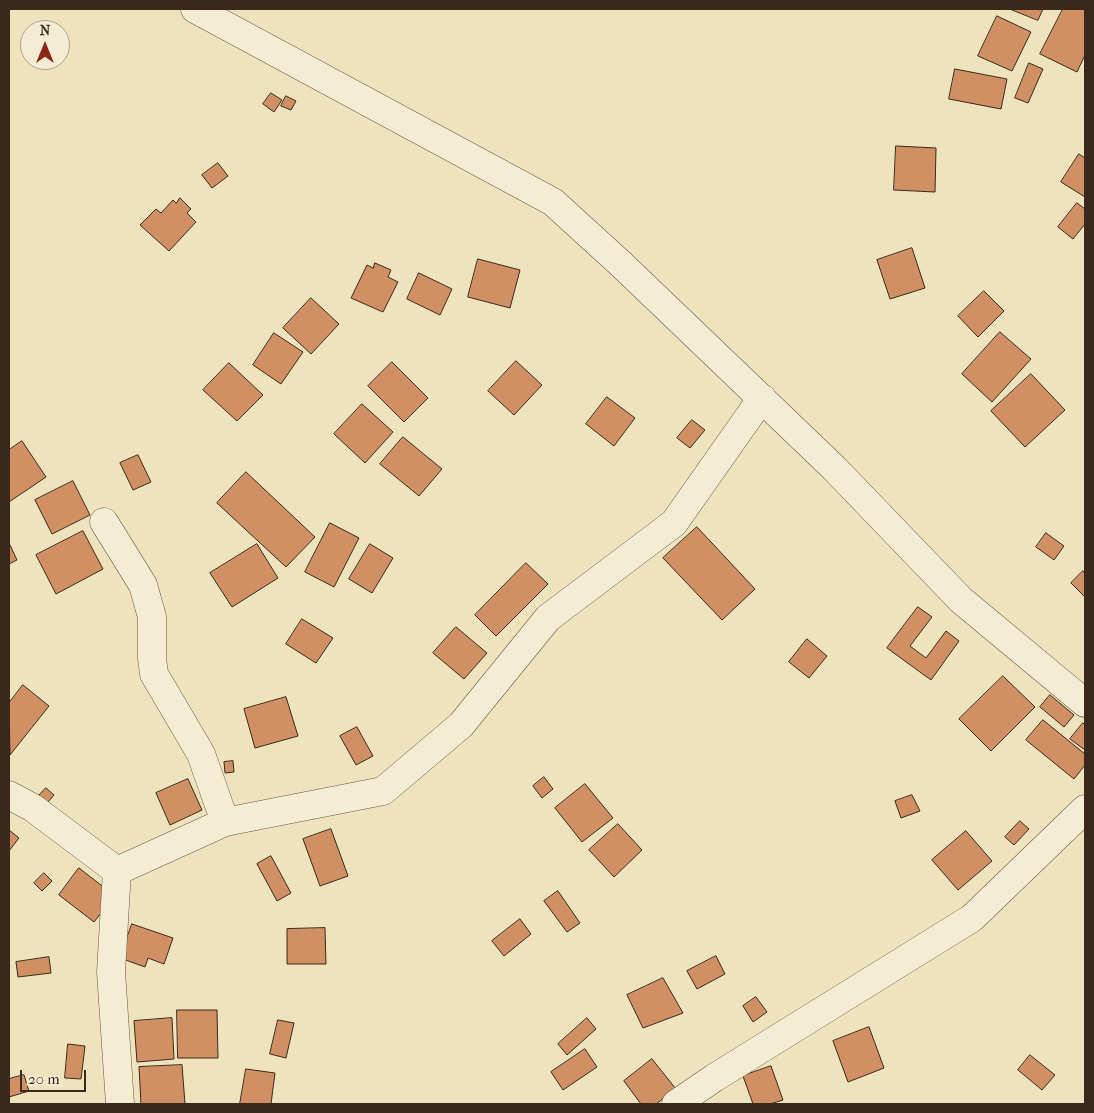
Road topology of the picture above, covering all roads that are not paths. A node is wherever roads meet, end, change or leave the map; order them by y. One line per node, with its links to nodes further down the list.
1 (195, 9): 2 (street)
2 (762, 398): 4 (street); 7 (street)
3 (104, 522): 7 (street)
4 (1085, 703)
5 (9, 795): 8 (street)
6 (1085, 809): 10 (street)
7 (224, 822): 8 (street)
8 (117, 871): 9 (street)
9 (120, 1104)
10 (676, 1104)

